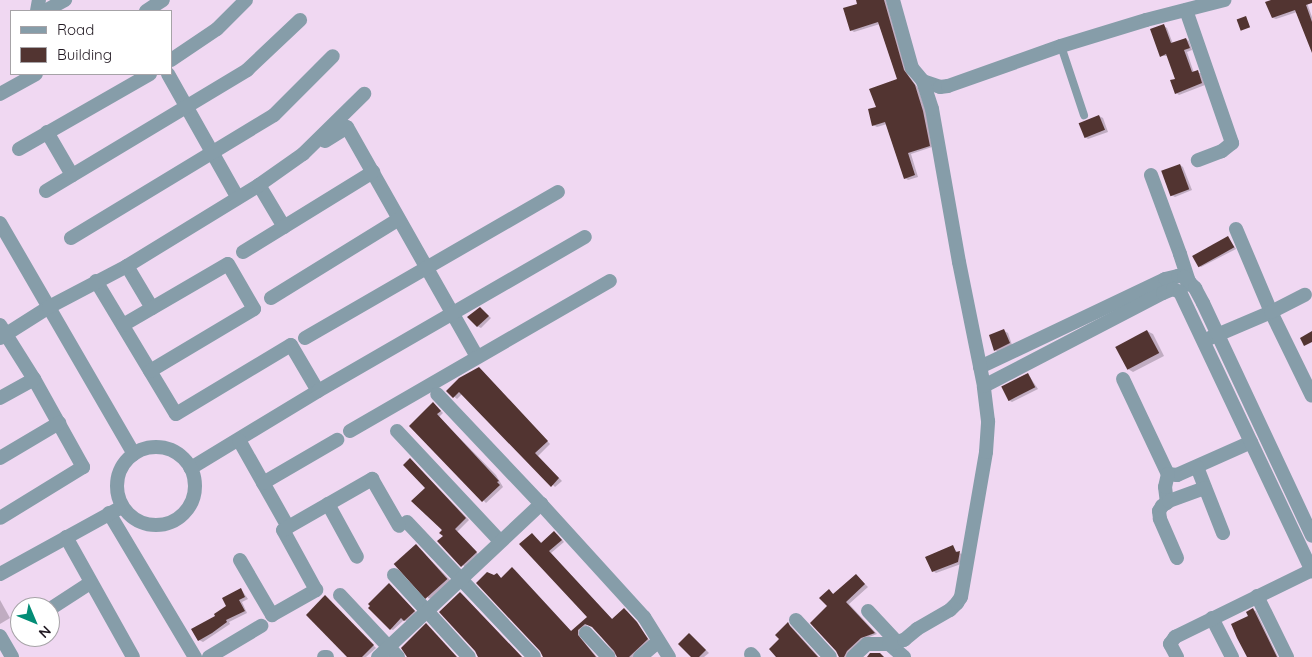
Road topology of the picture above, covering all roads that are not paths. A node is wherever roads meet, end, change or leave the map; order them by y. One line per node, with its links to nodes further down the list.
1 (65, 0): 6 (street)
2 (163, 0): 7 (street)
3 (246, 0): 12 (street)
4 (893, 0): 16 (street)
5 (1220, 1): 8 (street)
6 (48, 10)
7 (148, 10)
8 (1186, 10): 10 (street); 25 (street)
9 (300, 20): 19 (street)
10 (1061, 46): 16 (street); 20 (lane)
11 (333, 56): 23 (street)
12 (172, 59)
13 (148, 75): 21 (street)
14 (169, 75): 19 (street)
15 (23, 78): 17 (street)
16 (923, 81): 58 (street)
17 (3, 90)
18 (364, 94): 24 (street)
19 (188, 106): 23 (street); 27 (street)
20 (1084, 115)
21 (47, 132): 22 (street); 27 (street)
22 (19, 149)
23 (214, 151): 32 (street); 38 (street)
24 (303, 154): 26 (street); 29 (street)
25 (1198, 160)
26 (373, 172): 33 (street); 35 (street)
27 (72, 175): 30 (street)
28 (1151, 175): 44 (street)
29 (259, 185): 32 (street); 35 (street)
30 (46, 191)
31 (558, 192): 41 (street)
32 (238, 198): 40 (street)
33 (399, 218): 41 (street); 46 (street)
34 (0, 223): 47 (street)
35 (284, 227): 39 (street)
36 (1236, 229): 49 (street)
37 (585, 237): 50 (street)
38 (71, 238)
39 (243, 252)
40 (127, 266): 42 (street); 48 (street)
41 (426, 268): 50 (street); 55 (street)
42 (96, 281): 47 (street); 52 (street)
43 (610, 281): 57 (street)
44 (1184, 286): 51 (street); 54 (street); 56 (street)
45 (1305, 295): 49 (street)
46 (271, 298)
47 (49, 307): 53 (street); 73 (street)
48 (152, 308): 52 (street); 59 (street)
49 (1272, 312): 54 (street); 65 (street)
50 (452, 313): 57 (street); 63 (street)
51 (1111, 313): 58 (street); 62 (street)
52 (123, 325): 59 (street)
53 (2, 333): 61 (street)
54 (1218, 334): 56 (street); 88 (street)
55 (305, 338)
56 (1203, 341): 72 (street)
57 (478, 357): 68 (street)
58 (980, 368): 62 (street)
59 (150, 370): 63 (street)
60 (1123, 378): 77 (street)
61 (34, 379): 66 (street); 67 (street)
62 (984, 386): 110 (street)
63 (318, 391): 70 (street)
64 (437, 394): 82 (street)
65 (1312, 396)
66 (0, 398)
67 (59, 423): 74 (street); 85 (street)
68 (350, 431)
69 (397, 431): 90 (street)
70 (239, 440): 76 (street); 78 (street)
71 (337, 440): 78 (street)
72 (1251, 442): 75 (street); 94 (street)
73 (134, 454): 76 (street); 83 (street)
74 (0, 458)
75 (1197, 467): 77 (street); 79 (street)
76 (191, 468): 83 (street)
77 (1168, 474): 80 (street)
78 (263, 482): 86 (street)
79 (1205, 488): 80 (street); 87 (street)
80 (1167, 503): 92 (street)
81 (328, 504): 86 (street); 91 (street); 97 (street)
82 (540, 504): 90 (street); 109 (street)
83 (123, 507): 84 (street)
84 (109, 513): 89 (street); 114 (street)
85 (0, 518)
86 (288, 527): 93 (street)
87 (1223, 533)
88 (1312, 536)
89 (66, 537): 95 (street); 98 (street)
90 (500, 541): 97 (street)
91 (358, 557)
92 (1177, 558)
93 (240, 560)
94 (1312, 570): 100 (street)
95 (0, 574)
96 (394, 576): 102 (street)
97 (461, 579): 102 (street); 118 (street)
98 (90, 583): 101 (street); 113 (street)
99 (340, 595): 111 (street)
100 (1257, 596): 104 (street); 127 (street)
101 (60, 602)
102 (427, 611): 111 (street); 117 (street)
103 (868, 611): 110 (street)
104 (1212, 618): 125 (street); 126 (street)
105 (796, 620): 122 (street)
106 (262, 626): 115 (street)
107 (586, 632): 119 (street)
108 (0, 636): 112 (street)
109 (658, 642): 120 (street); 121 (street)
110 (893, 643): 123 (street); 124 (street)
111 (393, 652): 116 (street)
112 (12, 657)
113 (133, 657)
114 (195, 657)
115 (209, 657)
116 (378, 657)
117 (469, 657)
118 (534, 657)
119 (608, 657)
120 (640, 657)
121 (669, 657)
122 (830, 657)
123 (853, 657)
124 (904, 657)
125 (1177, 657)
126 (1232, 657)
127 (1287, 657)

